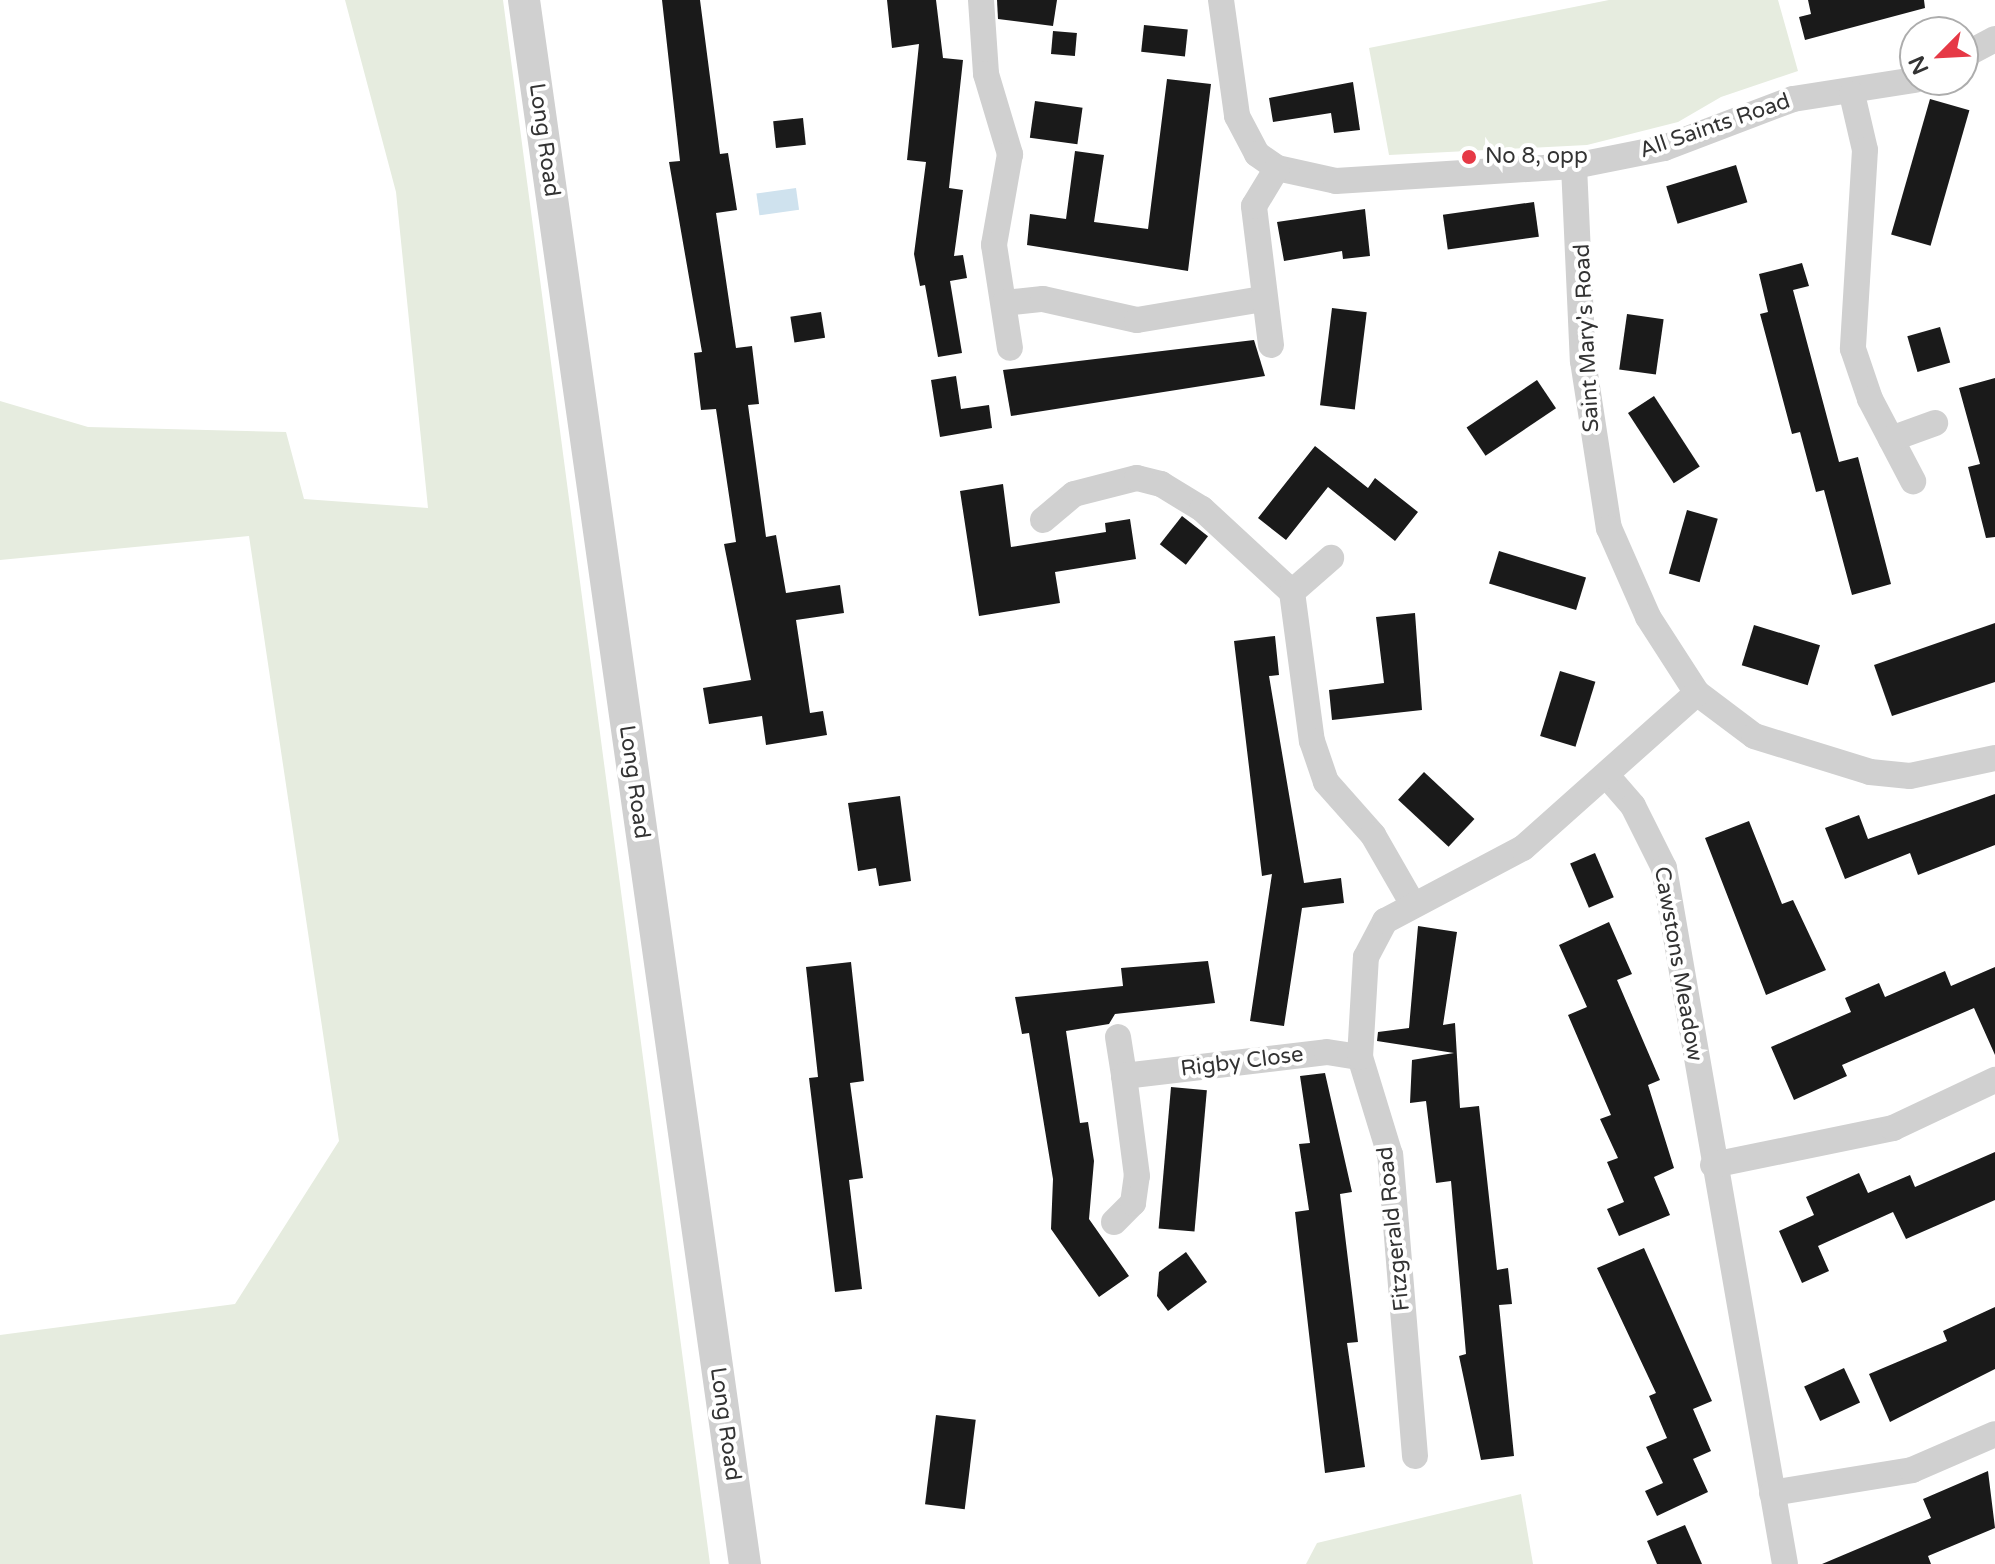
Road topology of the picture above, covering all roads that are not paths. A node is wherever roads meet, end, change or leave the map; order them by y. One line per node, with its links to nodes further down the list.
1 (524, 0): 31 (street, Long Road)
2 (981, 0): 9 (street)
3 (1221, 0): 7 (street)
4 (1899, 84): 5 (street, All Saints Road)
5 (1852, 94): 6 (street, All Saints Road); 13 (street)
6 (1574, 166): 7 (street, All Saints Road); 18 (street, Saint Mary's Road)
7 (1277, 168): 8 (street)
8 (1263, 299): 9 (street); 10 (street)
9 (1004, 303): 11 (street)
10 (1271, 345)
11 (1010, 348)
12 (1935, 423): 13 (street)
13 (1891, 439): 14 (street)
14 (1913, 481)
15 (1043, 520): 17 (street)
16 (1331, 558): 17 (street)
17 (1292, 592): 21 (street)
18 (1697, 693): 19 (street, Saint Mary's Road); 20 (street, Fitzgerald Road)
19 (1995, 758)
20 (1608, 777): 21 (street, Fitzgerald Road); 26 (street, Cawstons Meadow)
21 (1411, 901): 23 (street, Fitzgerald Road)
22 (1118, 1037): 24 (street)
23 (1360, 1057): 24 (street, Rigby Close); 29 (street, Fitzgerald Road)
24 (1124, 1076): 27 (street)
25 (1995, 1080): 26 (street)
26 (1713, 1165): 30 (street, Cawstons Meadow)
27 (1114, 1222)
28 (1995, 1434): 30 (street)
29 (1415, 1456)
30 (1772, 1493): 32 (street, Cawstons Meadow)
31 (745, 1564)
32 (1785, 1564)

